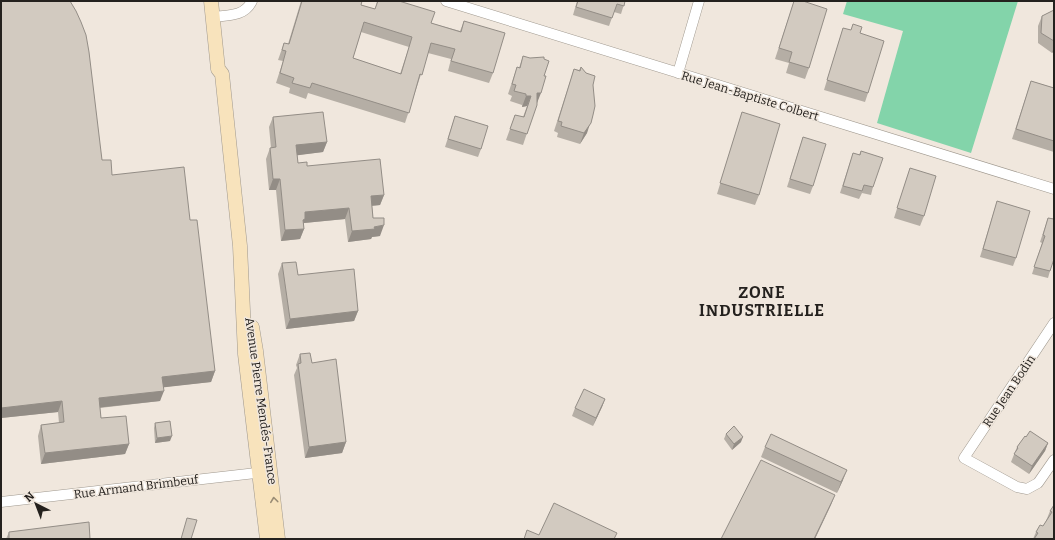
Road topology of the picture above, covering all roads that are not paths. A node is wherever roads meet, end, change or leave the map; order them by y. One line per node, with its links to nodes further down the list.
1 (211, 1): 6 (main road, Avenue Pierre Mendés-France)
2 (219, 1): 6 (main road, Avenue Pierre Mendés-France)
3 (252, 1): 6 (street)
4 (446, 1): 7 (street, Rue Jean-Baptiste Colbert)
5 (699, 1): 7 (street)
6 (217, 16): 11 (main road, Avenue Pierre Mendés-France)
7 (678, 73): 8 (street, Rue Jean-Baptiste Colbert)
8 (1054, 189)
9 (1052, 330): 10 (street, Rue Jean Bodin)
10 (1054, 460)
11 (265, 472): 12 (street, Rue Armand Brimbeuf); 13 (main road, Avenue Pierre Mendés-France); 14 (main road, Avenue Pierre Mendés-France, one-way to 11)
12 (1, 502)
13 (267, 539)
14 (278, 539)

